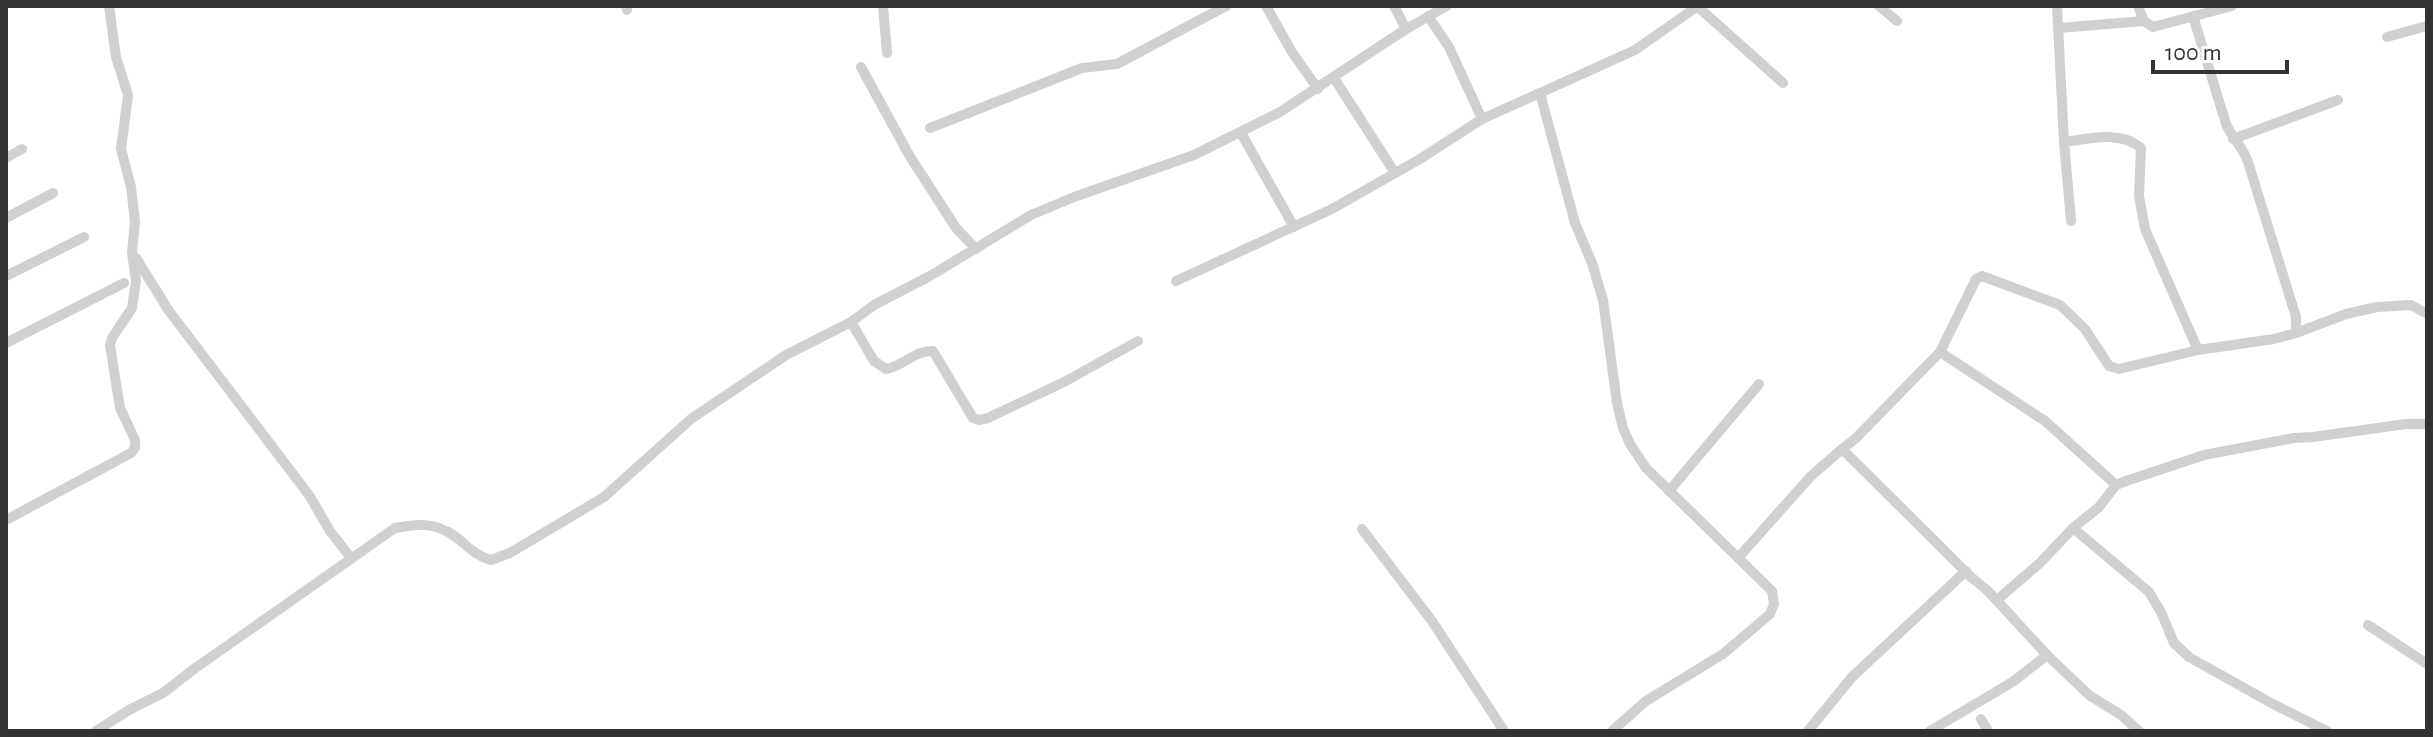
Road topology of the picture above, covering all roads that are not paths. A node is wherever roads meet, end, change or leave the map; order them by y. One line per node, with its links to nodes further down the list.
1 (109, 6): 41 (street)
2 (883, 6): 20 (street)
3 (1226, 6): 28 (street)
4 (1266, 6): 24 (street)
5 (1394, 6): 18 (street)
6 (1447, 6): 12 (street)
7 (1697, 6): 23 (street); 25 (street)
8 (1879, 6): 14 (street)
9 (2057, 6): 17 (street)
10 (2138, 6): 15 (street)
11 (2232, 6): 13 (street)
12 (1428, 16): 18 (street); 27 (street)
13 (2193, 16): 15 (street); 30 (street)
14 (1897, 21)
15 (2144, 21): 17 (street)
16 (2427, 26): 19 (street)
17 (2059, 28): 31 (street)
18 (1406, 29): 22 (street)
19 (2387, 37)
20 (887, 53)
21 (861, 67): 40 (street)
22 (1334, 78): 24 (street); 34 (street)
23 (1783, 83)
24 (1318, 89): 29 (street)
25 (1540, 93): 27 (street); 56 (street)
26 (2338, 100): 30 (street)
27 (1482, 119): 34 (street)
28 (930, 128)
29 (1241, 133): 38 (street); 40 (street)
30 (2233, 139): 47 (street)
31 (2064, 142): 37 (street); 50 (street)
32 (22, 149): 33 (street)
33 (6, 158)
34 (1395, 173): 38 (street)
35 (53, 193): 36 (street)
36 (6, 218)
37 (2071, 221)
38 (1294, 227): 43 (street)
39 (84, 237): 42 (street)
40 (976, 249): 46 (street)
41 (132, 253): 57 (street); 60 (street)
42 (6, 276)
43 (1176, 281)
44 (124, 283): 49 (street)
45 (2427, 314): 47 (street)
46 (851, 322): 48 (street); 60 (street)
47 (2296, 333): 50 (street)
48 (1138, 341)
49 (6, 343)
50 (2198, 350): 51 (street)
51 (1940, 352): 54 (street); 55 (street)
52 (1759, 384): 56 (street)
53 (2427, 424): 55 (street)
54 (1842, 449): 61 (street); 62 (street)
55 (2116, 485): 58 (street)
56 (1669, 491): 61 (street)
57 (6, 520)
58 (2073, 528): 63 (street); 75 (street)
59 (1362, 529): 69 (street)
60 (351, 558): 68 (street)
61 (1738, 558): 70 (street)
62 (1966, 571): 63 (street); 71 (street)
63 (1997, 600): 65 (street)
64 (2368, 625): 66 (street)
65 (2047, 655): 72 (street); 74 (street)
66 (2427, 664)
67 (1981, 719): 73 (street)
68 (96, 731)
69 (1504, 731)
70 (1612, 731)
71 (1808, 731)
72 (1930, 731)
73 (1988, 731)
74 (2139, 731)
75 (2327, 731)

